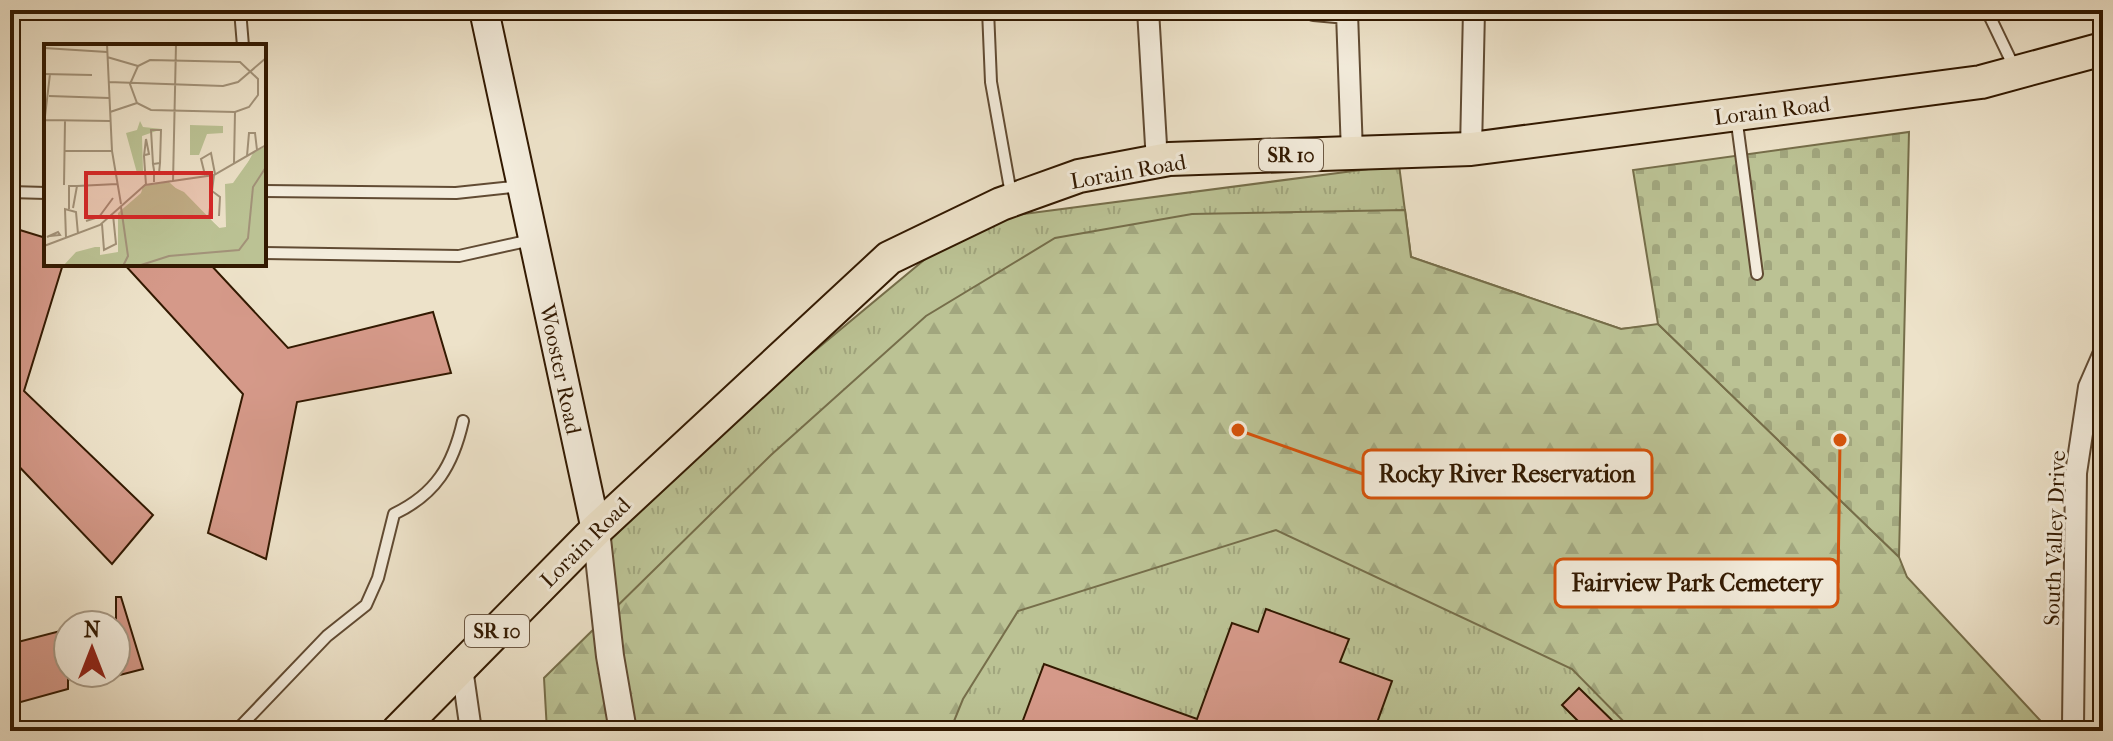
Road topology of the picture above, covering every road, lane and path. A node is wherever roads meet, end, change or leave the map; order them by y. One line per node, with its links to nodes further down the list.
1 (240, 10): 9 (lane)
2 (484, 10): 16 (main road, Wooster Road)
3 (988, 10): 20 (lane)
4 (1148, 10): 15 (street)
5 (1314, 10): 14 (street)
6 (1474, 10): 13 (street)
7 (2003, 10): 8 (lane)
8 (1986, 14): 11 (lane)
9 (243, 44)
10 (2103, 49): 11 (main road, Lorain Road / SR 10)
11 (2017, 72): 12 (main road, Lorain Road / SR 10)
12 (1736, 114): 13 (main road, Lorain Road / SR 10); 23 (lane)
13 (1471, 149): 14 (main road, Lorain Road / SR 10)
14 (1352, 153): 15 (main road, Lorain Road / SR 10)
15 (1157, 162): 20 (main road, Lorain Road / SR 10)
16 (521, 186): 17 (lane); 21 (main road, Wooster Road)
17 (266, 191)
18 (10, 192): 19 (lane)
19 (44, 193)
20 (1012, 200): 26 (main road, Lorain Road / SR 10)
21 (533, 239): 22 (lane); 26 (main road, Wooster Road)
22 (266, 253)
23 (1757, 274)
24 (2103, 355): 28 (street, South Valley Drive)
25 (463, 421): 29 (lane)
26 (596, 530): 27 (main road, Lorain Road / SR 10); 32 (street, Wooster Road)
27 (462, 668): 30 (main road, Lorain Road / SR 10); 31 (street)
28 (2073, 726)
29 (236, 731)
30 (398, 731)
31 (471, 731)
32 (623, 731)

